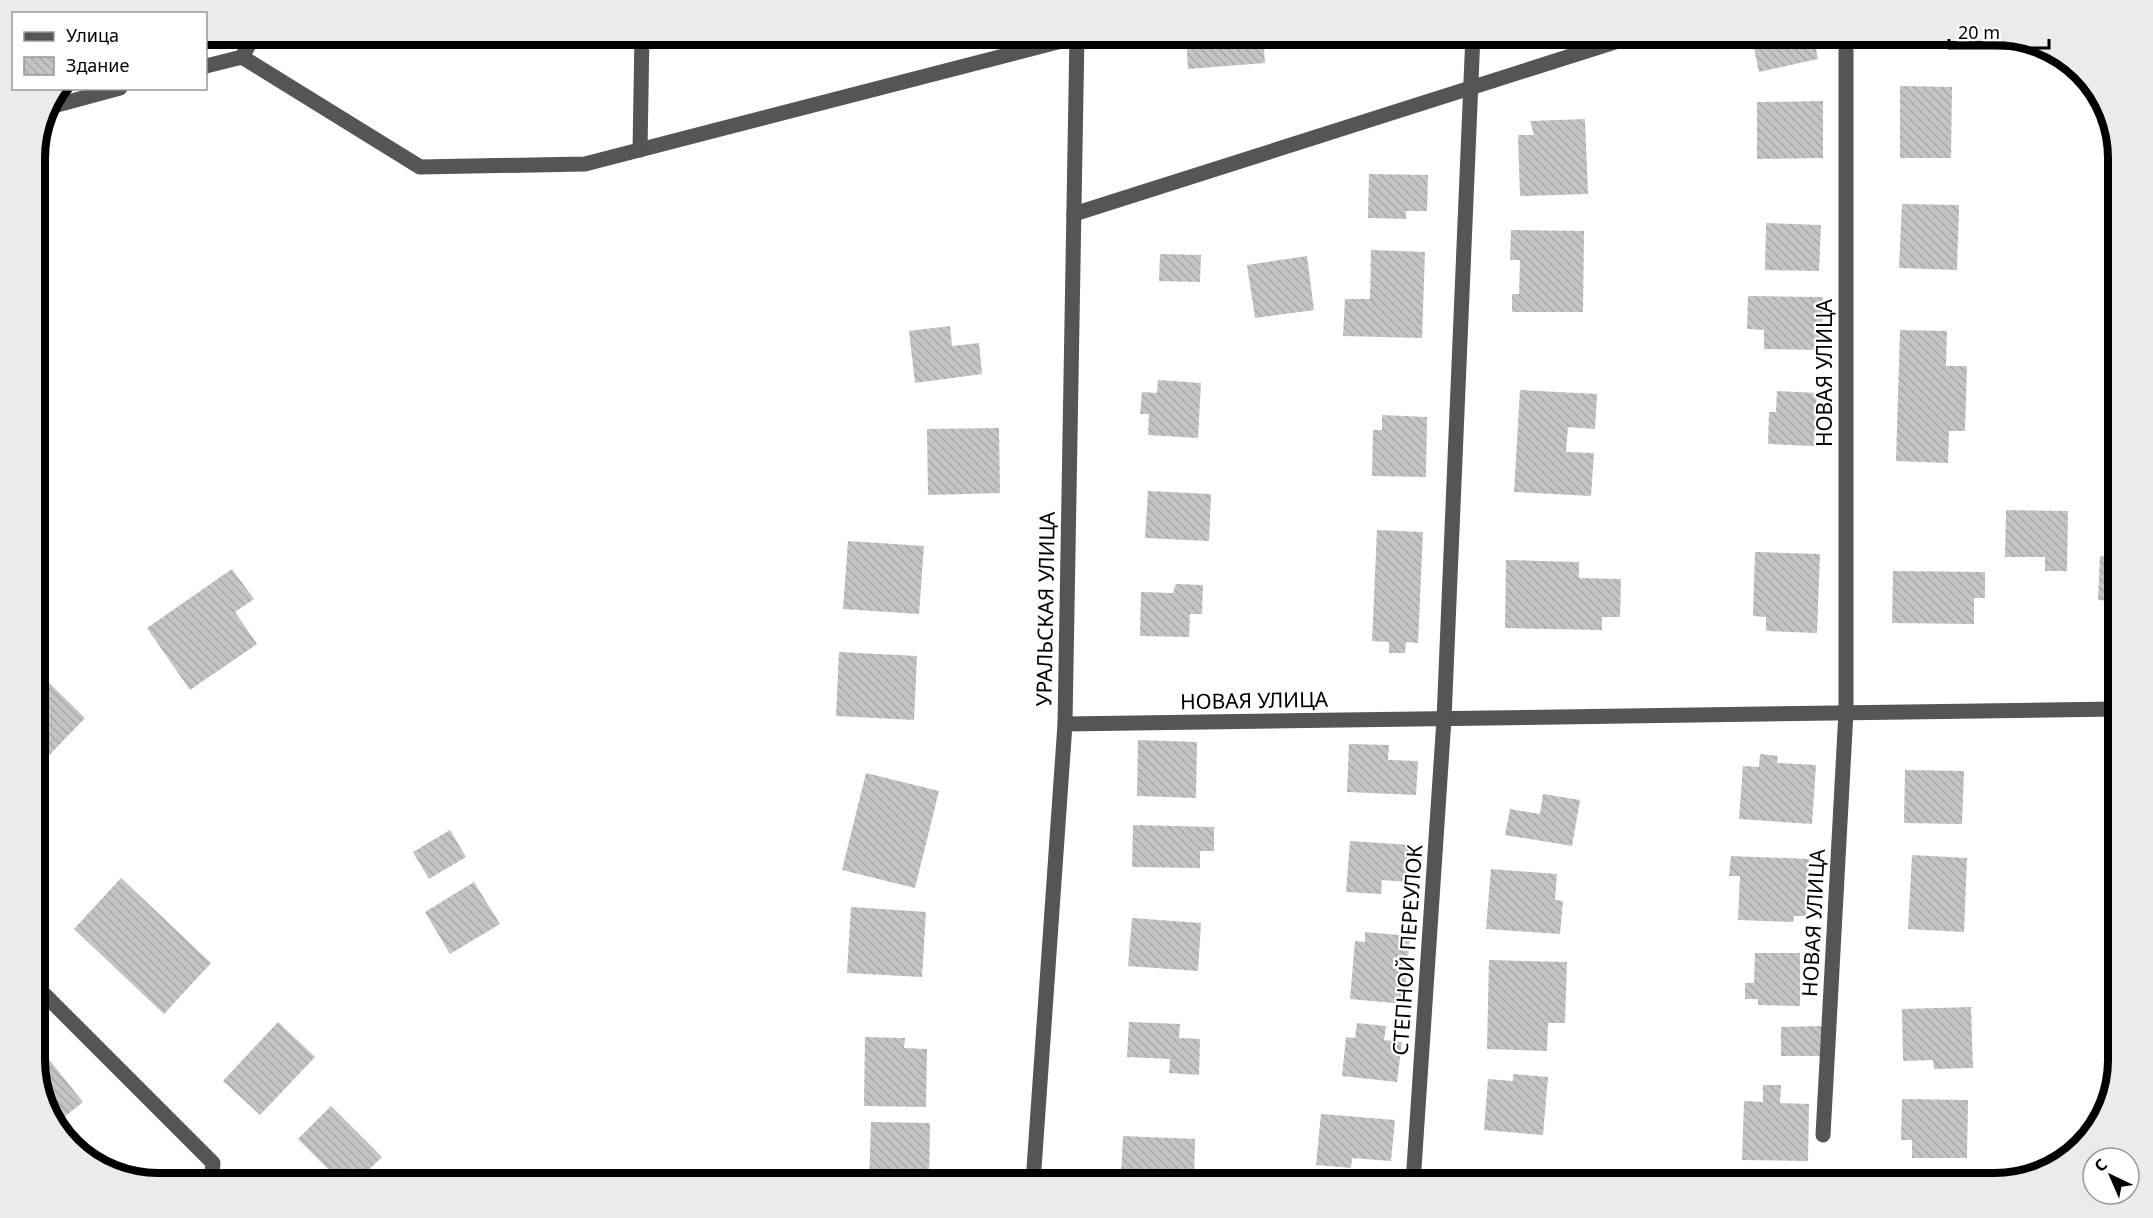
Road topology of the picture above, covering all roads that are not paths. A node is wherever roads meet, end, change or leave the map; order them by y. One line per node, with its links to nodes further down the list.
1 (249, 45): 8 (street)
2 (642, 45): 13 (street)
3 (1042, 45): 13 (street)
4 (1077, 45): 14 (street, УРАЛЬСКАЯ УЛИЦА)
5 (1472, 45): 10 (street)
6 (1605, 45): 10 (street)
7 (1846, 45): 16 (street, НОВАЯ УЛИЦА)
8 (242, 57): 9 (street); 13 (street)
9 (207, 66)
10 (1470, 88): 14 (street); 17 (street)
11 (113, 90): 12 (street)
12 (58, 105)
13 (640, 150)
14 (1074, 214): 18 (street, УРАЛЬСКАЯ УЛИЦА)
15 (2108, 709): 16 (street, НОВАЯ УЛИЦА)
16 (1846, 712): 17 (street, НОВАЯ УЛИЦА); 20 (street, НОВАЯ УЛИЦА)
17 (1444, 719): 18 (street, НОВАЯ УЛИЦА); 23 (street, СТЕПНОЙ ПЕРЕУЛОК)
18 (1065, 724): 22 (street, УРАЛЬСКАЯ УЛИЦА)
19 (45, 995): 21 (street)
20 (1823, 1135)
21 (212, 1173)
22 (1034, 1173)
23 (1414, 1173)

